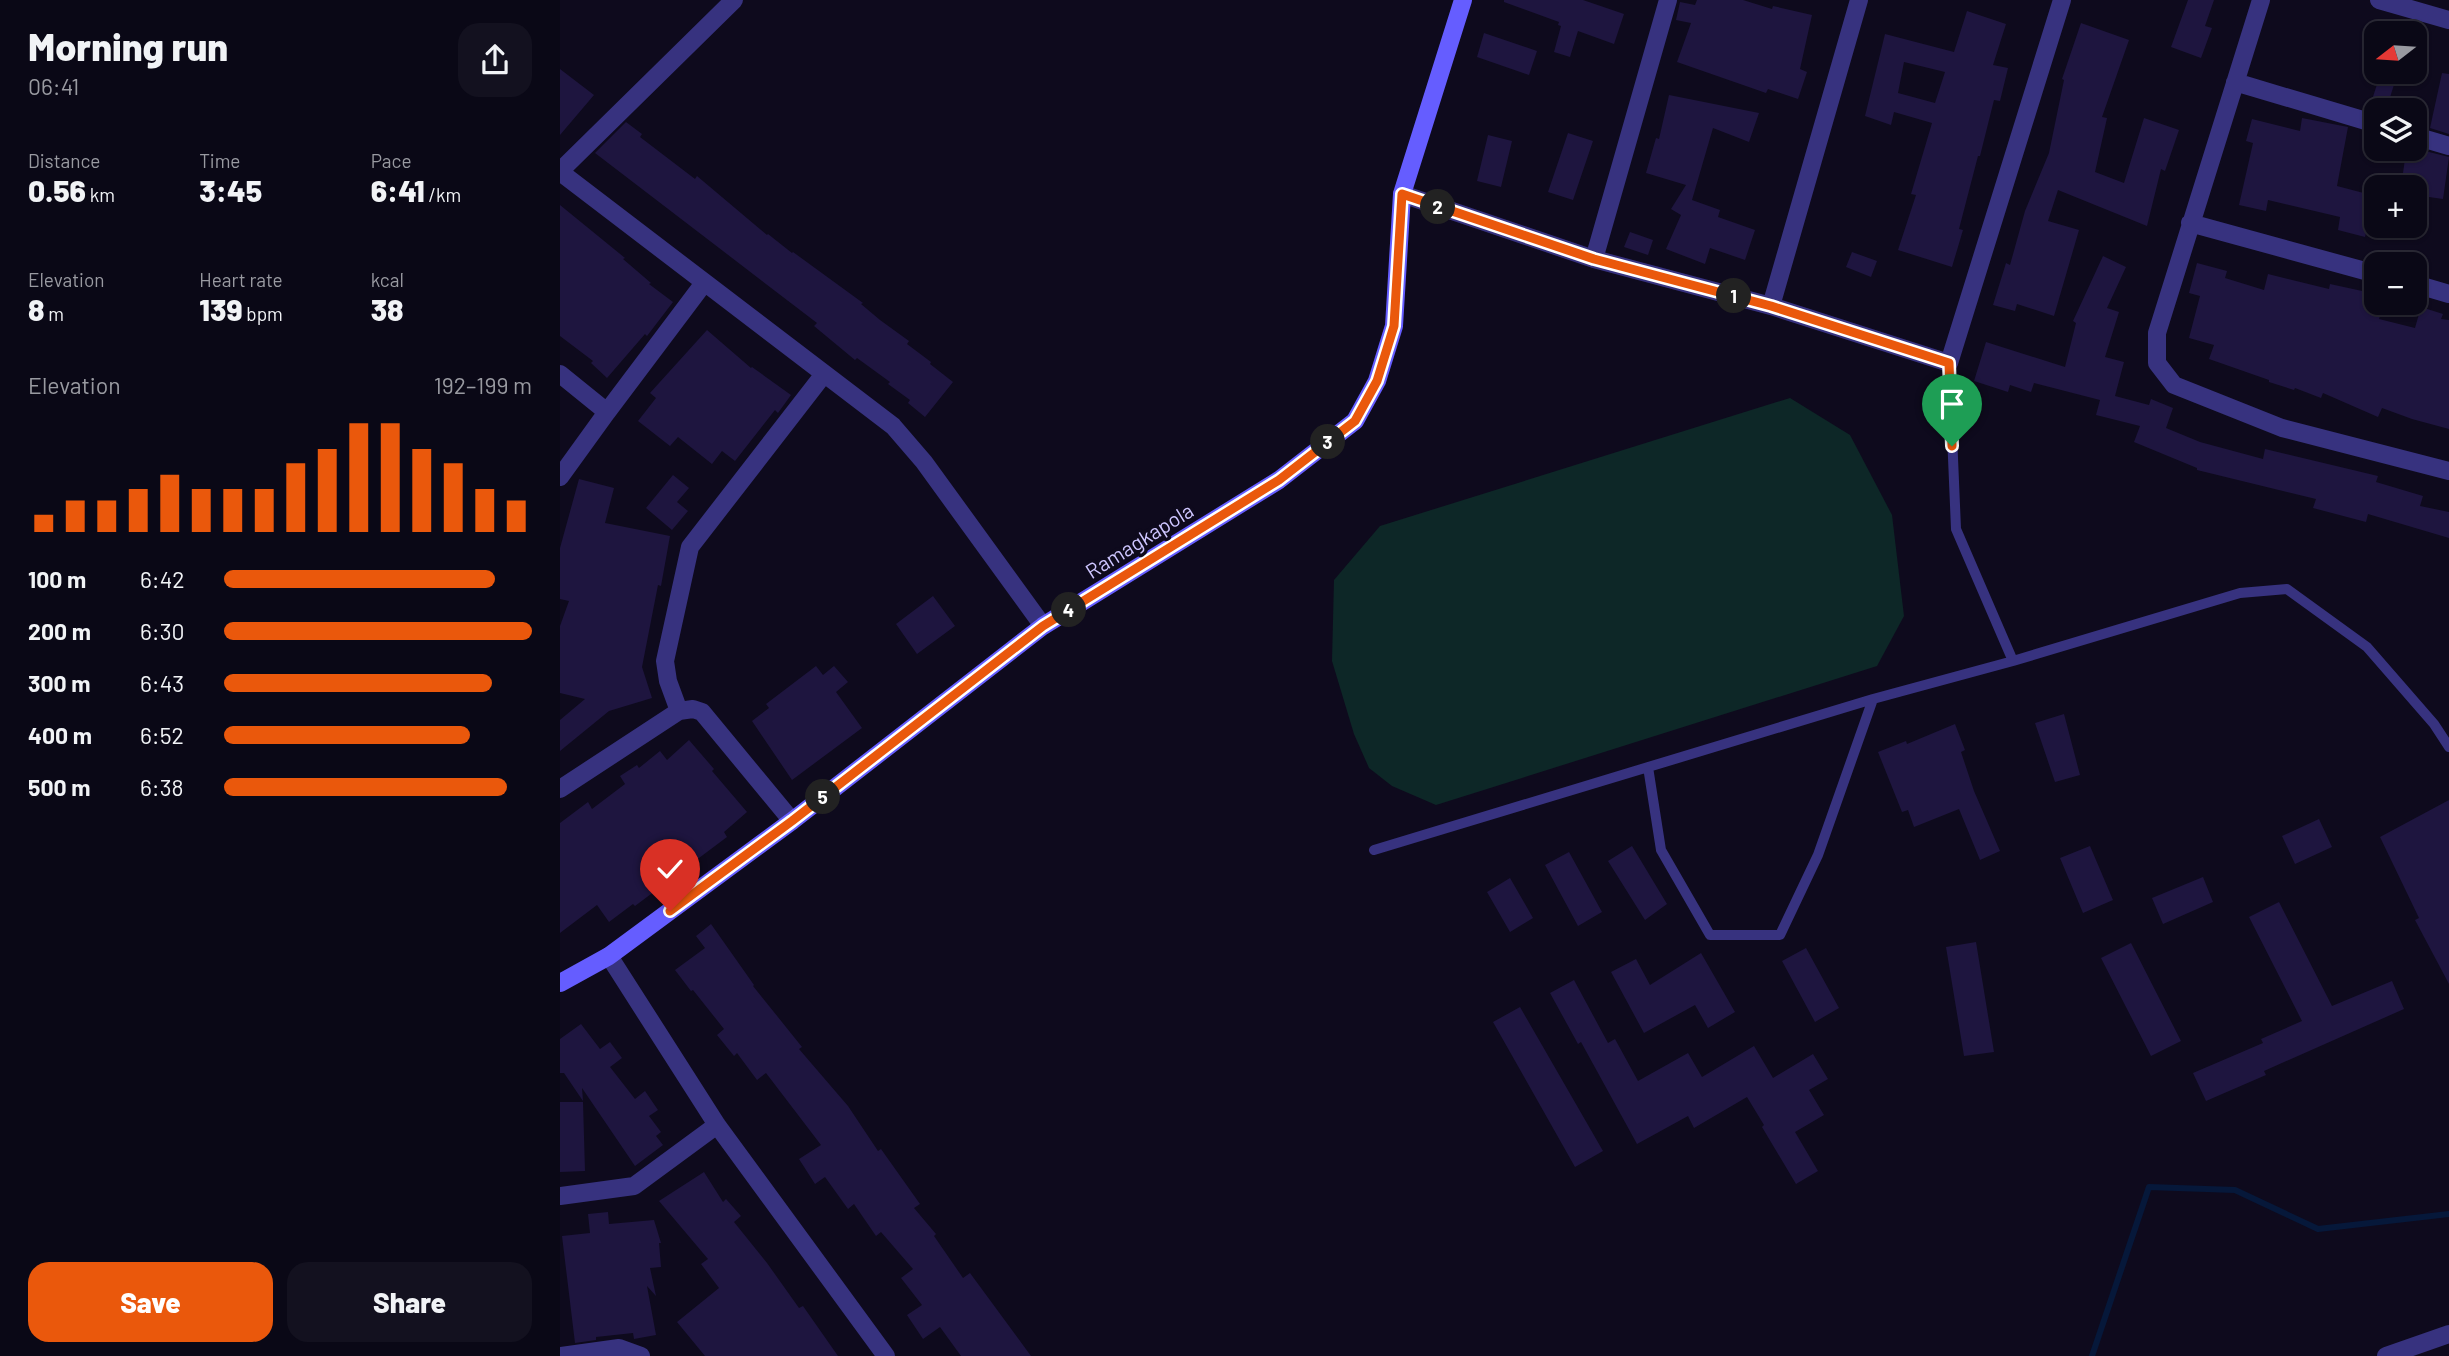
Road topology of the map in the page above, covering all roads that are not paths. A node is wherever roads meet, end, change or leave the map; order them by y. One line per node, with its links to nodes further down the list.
1 (734, 0): 13 (street)
2 (1463, 0): 14 (street, Ramagkapola)
3 (1668, 0): 16 (street)
4 (1859, 0): 21 (street)
5 (2062, 0): 22 (street)
6 (2261, 0): 9 (street)
7 (2379, 0): 8 (street)
8 (2449, 20)
9 (2235, 82): 10 (street); 15 (street)
10 (2364, 120)
11 (2427, 140): 12 (street)
12 (2449, 146)
13 (560, 171): 18 (street)
14 (1402, 194): 16 (street); 28 (street, Ramagkapola)
15 (2190, 223): 17 (street); 26 (street)
16 (1594, 259): 21 (street)
17 (2364, 271)
18 (704, 283): 24 (street); 25 (street)
19 (2427, 288): 20 (street)
20 (2449, 294)
21 (1771, 306): 22 (street)
22 (1949, 363): 29 (lane)
23 (560, 374): 25 (street)
24 (824, 374): 28 (street); 31 (street)
25 (607, 412): 27 (street)
26 (2449, 471)
27 (560, 477)
28 (1043, 626): 35 (street, Ramagkapola)
29 (2013, 661): 30 (lane); 32 (lane)
30 (1873, 699): 33 (lane); 33 (lane)
31 (679, 711): 34 (street); 35 (street)
32 (2449, 747)
33 (1648, 767): 36 (lane)
34 (560, 788)
35 (792, 821): 37 (street, Ramagkapola)
36 (1374, 850)
37 (609, 956): 38 (street, Ramagkapola); 39 (street)
38 (560, 983)
39 (717, 1125): 40 (street); 44 (street)
40 (560, 1196)
41 (2449, 1334): 45 (street)
42 (561, 1356): 43 (street)
43 (641, 1356)
44 (886, 1356)
45 (2386, 1356)

